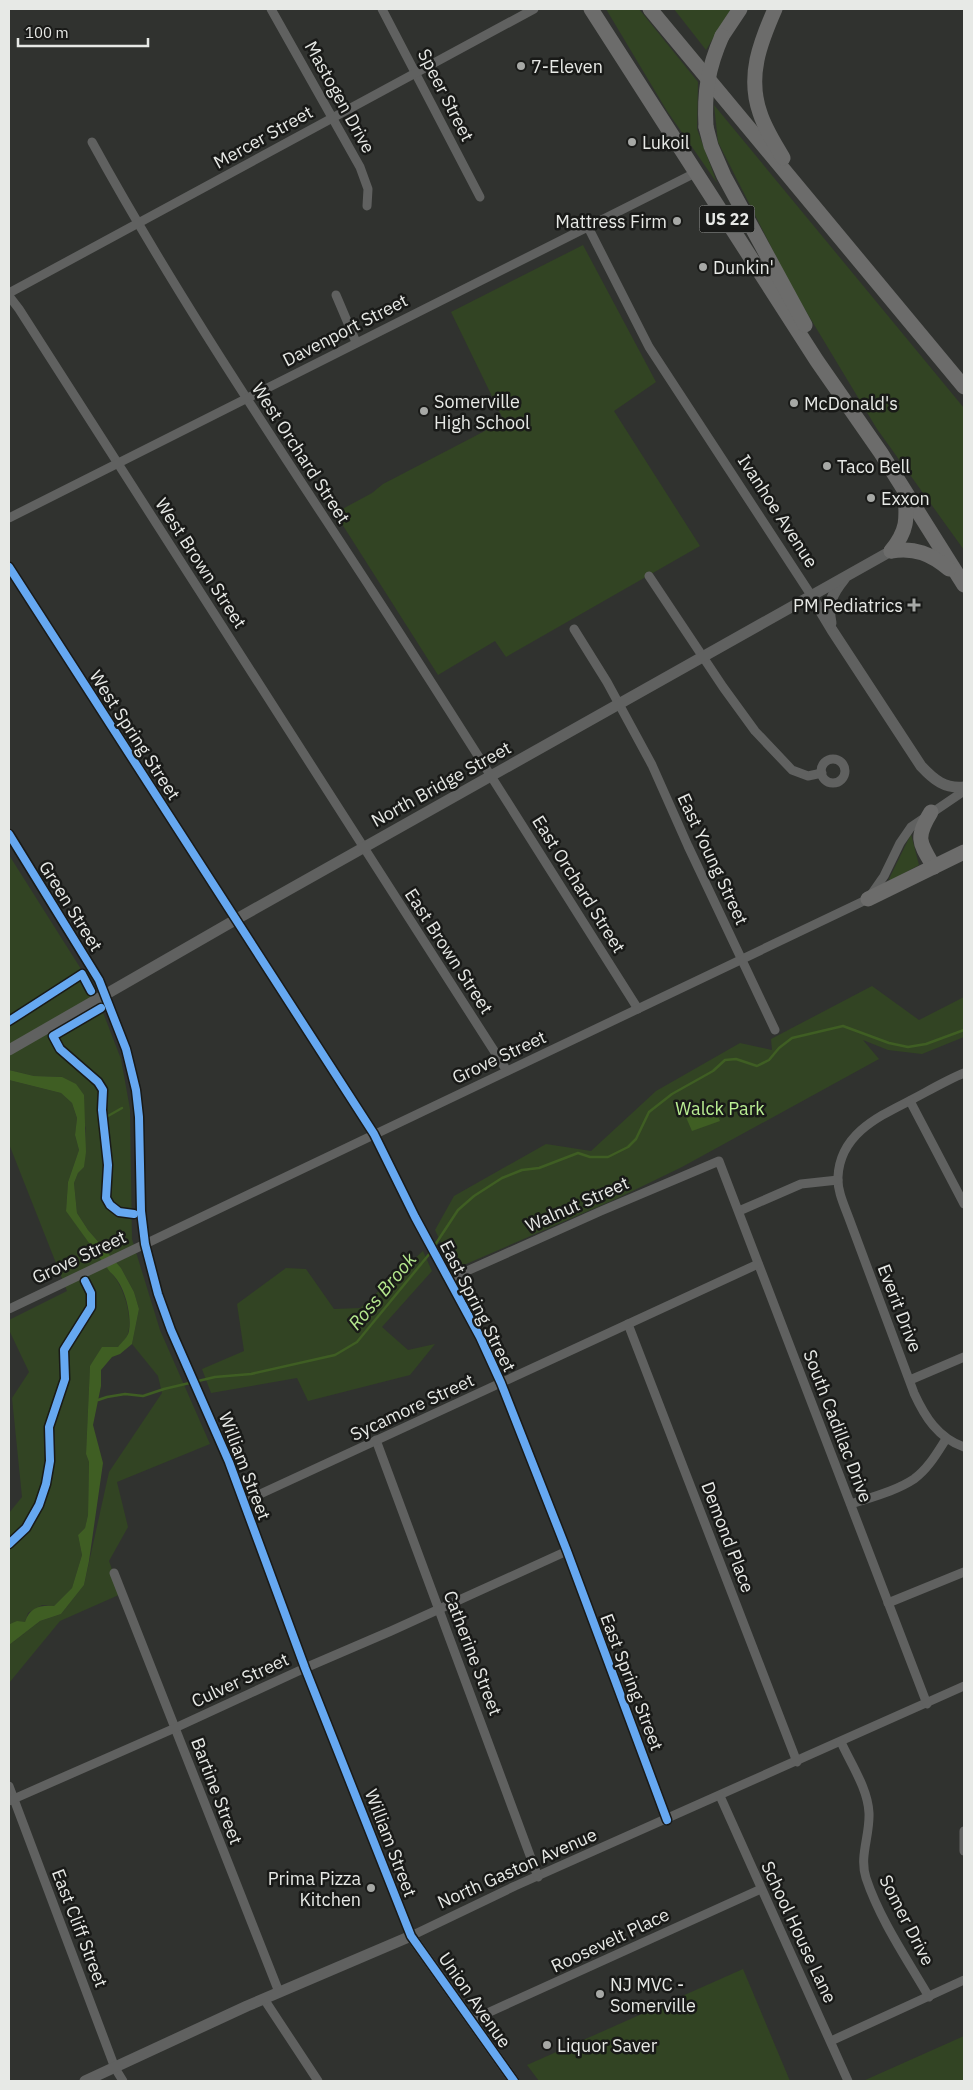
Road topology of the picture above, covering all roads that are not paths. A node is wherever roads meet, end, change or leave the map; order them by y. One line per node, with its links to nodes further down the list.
1 (271, 9): 9 (street, Mastogen Drive)
2 (382, 9): 8 (street, Speer Street)
3 (534, 9): 8 (street, Mercer Street)
4 (591, 9): 11 (highway, US 22)
5 (650, 9): 12 (highway)
6 (740, 9): 22 (highway, bridge)
7 (775, 9): 12 (highway)
8 (416, 72): 9 (street, Mercer Street); 13 (street, Speer Street)
9 (332, 118): 14 (street, Mastogen Drive); 15 (street, Mercer Street)
10 (92, 142): 15 (street, West Orchard Street)
11 (697, 172): 16 (street, Davenport Street); 22 (highway, US 22)
12 (804, 194): 20 (highway)
13 (480, 197)
14 (367, 206)
15 (137, 224): 17 (street, Mercer Street); 21 (street, West Orchard Street)
16 (588, 227): 19 (street, Davenport Street); 31 (street, Ivanhoe Avenue)
17 (9, 295): 23 (street, West Brown Street)
18 (336, 295): 19 (street)
19 (356, 342): 21 (street, Davenport Street)
20 (964, 387)
21 (245, 398): 23 (street, Davenport Street); 37 (street, West Orchard Street)
22 (864, 428): 24 (highway, US 22)
23 (117, 463): 25 (street, Davenport Street); 41 (street, West Brown Street)
24 (905, 492): 26 (highway); 30 (highway, US 22)
25 (9, 518)
26 (891, 551): 28 (street, North Bridge Street); 30 (highway)
27 (9, 567): 45 (street, West Spring Street)
28 (847, 575): 31 (street, North Bridge Street); 33 (street)
29 (649, 576): 34 (street)
30 (962, 581)
31 (811, 595): 33 (street, Ivanhoe Avenue); 34 (street, North Bridge Street)
32 (574, 629): 35 (street, East Young Street)
33 (832, 630): 38 (street, Ivanhoe Avenue)
34 (702, 657): 35 (street, North Bridge Street); 36 (street)
35 (619, 703): 37 (street, North Bridge Street); 46 (street, East Young Street)
36 (822, 773)
37 (492, 776): 41 (street, North Bridge Street); 48 (street, East Orchard Street)
38 (964, 789): 39 (street)
39 (931, 812): 43 (highway); 44 (street)
40 (9, 834): 47 (street, Green Street)
41 (364, 847): 45 (street, North Bridge Street); 51 (street, East Brown Street)
42 (964, 852): 43 (highway)
43 (934, 867): 44 (highway)
44 (868, 899): 46 (street, Grove Street)
45 (235, 920): 47 (street, North Bridge Street); 54 (street, East Spring Street)
46 (742, 960): 48 (street, Grove Street); 49 (street, East Young Street)
47 (106, 994): 50 (street, North Bridge Street); 59 (street, William Street)
48 (638, 1009): 51 (street, Grove Street)
49 (775, 1030)
50 (10, 1049)
51 (507, 1071): 54 (street, Grove Street)
52 (964, 1073): 53 (street)
53 (910, 1101): 56 (street); 57 (street)
54 (374, 1134): 59 (street, Grove Street); 61 (street, East Spring Street)
55 (719, 1161): 58 (street, South Cadillac Drive); 61 (street, Walnut Street)
56 (838, 1180): 58 (street); 65 (street, Everit Drive)
57 (964, 1204)
58 (739, 1211): 60 (street, South Cadillac Drive)
59 (145, 1244): 62 (street, Grove Street); 70 (street, William Street)
60 (758, 1264): 63 (street, Sycamore Street); 71 (street, South Cadillac Drive)
61 (449, 1279): 66 (street, East Spring Street)
62 (9, 1309)
63 (628, 1324): 66 (street, Sycamore Street); 82 (street, Demond Place)
64 (964, 1357): 65 (street)
65 (910, 1380): 67 (street, Everit Drive)
66 (501, 1383): 68 (street, Sycamore Street); 72 (street, East Spring Street)
67 (946, 1439): 69 (street); 71 (street)
68 (376, 1440): 70 (street, Sycamore Street); 76 (street, Catherine Street)
69 (964, 1447)
70 (243, 1502): 77 (street, William Street)
71 (851, 1504): 75 (street, South Cadillac Drive)
72 (567, 1551): 76 (street, Culver Street); 86 (street, East Spring Street)
73 (964, 1572): 75 (street)
74 (114, 1573): 80 (street, Bartine Street)
75 (888, 1603): 79 (street, South Cadillac Drive)
76 (439, 1609): 77 (street, Culver Street); 89 (street, Catherine Street)
77 (305, 1668): 80 (street, Culver Street); 91 (street, William Street)
78 (964, 1686): 79 (street, North Gaston Avenue)
79 (926, 1704): 81 (street, North Gaston Avenue)
80 (175, 1728): 85 (street, Culver Street); 93 (street, Bartine Street)
81 (840, 1742): 82 (street, North Gaston Avenue); 94 (street, Somer Drive)
82 (796, 1762): 84 (street, North Gaston Avenue)
83 (9, 1786): 85 (street, East Cliff Street)
84 (720, 1796): 86 (street, North Gaston Avenue); 90 (street, School House Lane)
85 (11, 1800): 98 (street, East Cliff Street)
86 (667, 1820): 89 (street, North Gaston Avenue)
87 (964, 1831): 88 (street)
88 (964, 1851)
89 (538, 1877): 91 (street, North Gaston Avenue)
90 (761, 1889): 96 (street, Roosevelt Place); 97 (street, School House Lane)
91 (411, 1936): 93 (street, North Gaston Avenue); 96 (street, Union Avenue)
92 (964, 1980): 94 (street)
93 (279, 1992): 95 (street, North Gaston Avenue)
94 (929, 1997): 97 (street)
95 (264, 1999): 98 (street, North Gaston Avenue); 101 (street)
96 (472, 2020): 102 (street, Union Avenue)
97 (831, 2041): 103 (street, School House Lane)
98 (115, 2068): 99 (street, North Gaston Avenue); 100 (street, East Cliff Street)
99 (84, 2081)
100 (123, 2081)
101 (318, 2081)
102 (514, 2081)
103 (848, 2081)

